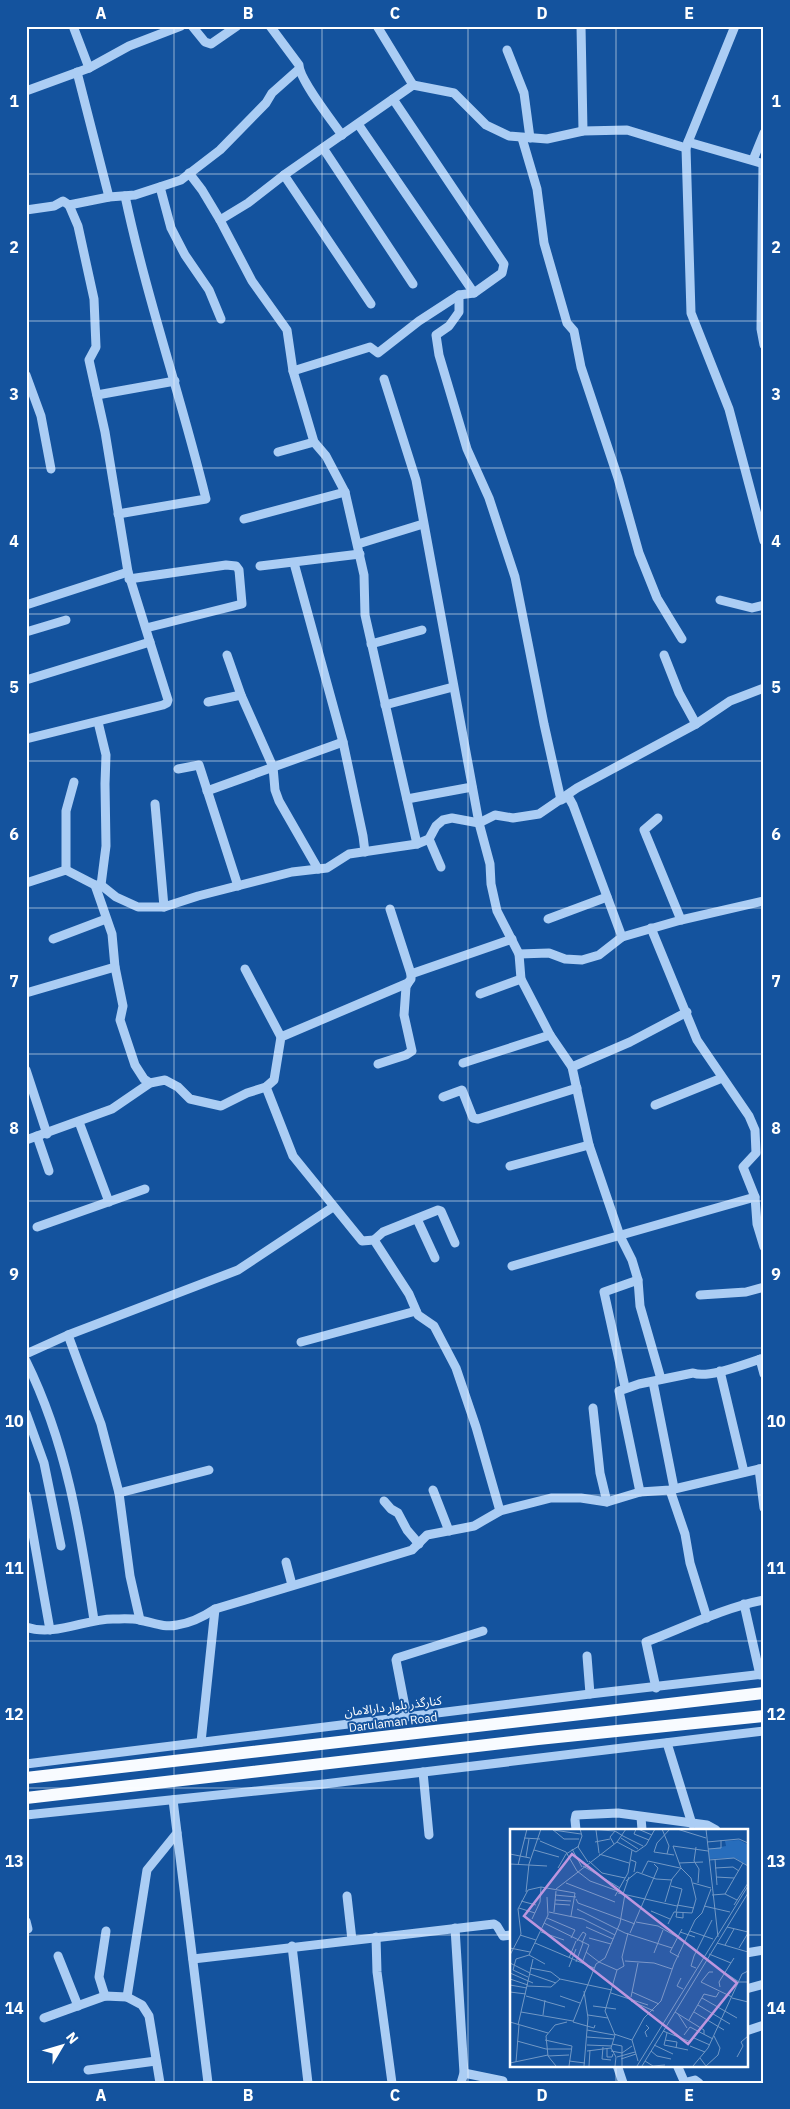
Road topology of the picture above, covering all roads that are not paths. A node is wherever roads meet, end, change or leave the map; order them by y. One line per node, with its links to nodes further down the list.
1 (74, 26): 11 (street)
2 (181, 26): 9 (street)
3 (192, 26): 4 (street)
4 (237, 26)
5 (270, 26): 12 (street)
6 (377, 26): 14 (street)
7 (581, 26): 18 (street)
8 (735, 26): 22 (street)
9 (164, 29): 11 (street)
10 (507, 50): 21 (street)
11 (89, 68): 13 (street)
12 (299, 70): 20 (street); 26 (street)
13 (78, 72): 15 (street); 30 (street)
14 (412, 85): 16 (street); 21 (street)
15 (26, 91)
16 (393, 99): 17 (street); 35 (street)
17 (358, 124): 20 (street); 35 (street)
18 (583, 131): 21 (street); 22 (street)
19 (764, 133): 24 (street)
20 (342, 135): 23 (street)
21 (526, 138): 65 (street)
22 (687, 145): 24 (street); 52 (street)
23 (323, 148): 27 (street); 34 (street)
24 (753, 160): 25 (street)
25 (763, 164): 39 (street)
26 (189, 173): 28 (street); 33 (street)
27 (284, 175): 33 (street); 37 (street)
28 (160, 187): 29 (street); 38 (street)
29 (125, 196): 30 (street); 43 (street)
30 (109, 197): 31 (street)
31 (69, 205): 32 (street); 44 (street)
32 (26, 209)
33 (220, 220): 40 (street)
34 (413, 284)
35 (474, 293): 36 (street)
36 (459, 295): 40 (street); 86 (street)
37 (370, 304)
38 (221, 319)
39 (764, 345)
40 (293, 371): 45 (street)
41 (26, 375): 47 (street)
42 (384, 379): 51 (street)
43 (175, 382): 44 (street); 49 (street)
44 (97, 395): 49 (street)
45 (314, 442): 46 (street); 48 (street)
46 (278, 452)
47 (51, 469)
48 (345, 492): 50 (street); 53 (street)
49 (118, 514): 57 (street)
50 (244, 519)
51 (423, 524): 53 (street); 71 (street)
52 (764, 541)
53 (358, 544): 54 (street)
54 (360, 554): 55 (street); 67 (street)
55 (294, 563): 56 (street); 79 (street)
56 (260, 566)
57 (128, 575): 59 (street); 62 (street); 62 (street)
58 (720, 600): 60 (street)
59 (26, 605)
60 (764, 605)
61 (66, 620): 64 (street)
62 (146, 628): 66 (street)
63 (422, 630): 67 (street)
64 (26, 632)
65 (682, 639)
66 (150, 642): 70 (street); 76 (street)
67 (371, 644): 75 (street)
68 (226, 655): 73 (street)
69 (664, 655): 77 (street)
70 (26, 680)
71 (453, 688): 75 (street); 83 (street)
72 (764, 688): 77 (street)
73 (241, 695): 74 (street); 80 (street)
74 (208, 702)
75 (385, 705): 85 (street)
76 (98, 722): 78 (street); 97 (street)
77 (696, 724): 86 (street)
78 (26, 739)
79 (342, 742): 80 (street); 92 (street)
80 (273, 767): 84 (street); 94 (street)
81 (178, 769): 84 (street)
82 (74, 782): 95 (street)
83 (472, 787): 85 (street); 89 (street)
84 (207, 791): 98 (street)
85 (407, 799): 91 (street)
86 (561, 800): 89 (street); 99 (street)
87 (155, 804): 101 (street)
88 (658, 818): 105 (street)
89 (479, 824): 90 (street); 109 (street)
90 (429, 839): 91 (street); 93 (street)
91 (417, 844): 92 (street)
92 (365, 852): 94 (street)
93 (441, 867)
94 (318, 869): 98 (street)
95 (66, 870): 96 (street); 97 (street)
96 (26, 883)
97 (98, 885): 101 (street); 103 (street)
98 (238, 886): 101 (street)
99 (608, 897): 104 (street); 107 (street)
100 (764, 901): 105 (street)
101 (164, 907)
102 (390, 909): 113 (street)
103 (106, 919): 108 (street); 111 (street)
104 (548, 919)
105 (682, 920): 106 (street)
106 (651, 928): 107 (street); 117 (street)
107 (622, 937): 110 (street)
108 (53, 939)
109 (512, 940): 110 (street); 113 (street)
110 (519, 954): 114 (street)
111 (115, 967): 115 (street); 125 (street)
112 (245, 969): 119 (street)
113 (410, 978): 119 (street); 121 (street)
114 (521, 979): 116 (street); 118 (street)
115 (26, 993)
116 (480, 994)
117 (687, 1012): 122 (street); 124 (street)
118 (550, 1035): 120 (street); 122 (street)
119 (281, 1037): 126 (street)
120 (463, 1063)
121 (378, 1064)
122 (572, 1067): 127 (street)
123 (26, 1070): 131 (street)
124 (722, 1078): 129 (street); 138 (street)
125 (150, 1082): 126 (street); 130 (street)
126 (266, 1087): 140 (street)
127 (577, 1088): 128 (street); 134 (street)
128 (443, 1097)
129 (655, 1105)
130 (79, 1122): 131 (street); 139 (street)
131 (48, 1134): 132 (street)
132 (37, 1136): 133 (street); 136 (street)
133 (26, 1140)
134 (589, 1145): 135 (street); 143 (street)
135 (510, 1166)
136 (49, 1172)
137 (145, 1188): 139 (street)
138 (755, 1198): 143 (street); 146 (street)
139 (109, 1202): 142 (street)
140 (333, 1207): 144 (street); 153 (street)
141 (418, 1219): 144 (street); 145 (street); 147 (street)
142 (38, 1227)
143 (620, 1236): 148 (street); 149 (street)
144 (374, 1240): 152 (street)
145 (455, 1243)
146 (764, 1246)
147 (435, 1258)
148 (512, 1266)
149 (638, 1280): 160 (street); 161 (street)
150 (764, 1287): 151 (street)
151 (700, 1295)
152 (416, 1310): 154 (street); 175 (street)
153 (68, 1335): 155 (street); 170 (street)
154 (301, 1342)
155 (26, 1354)
156 (762, 1358): 158 (street); 159 (street)
157 (26, 1360): 185 (street)
158 (720, 1371): 160 (street); 166 (street)
159 (764, 1374)
160 (657, 1380): 161 (street); 167 (street)
161 (626, 1388): 169 (street)
162 (593, 1408): 173 (street)
163 (26, 1413): 178 (street)
164 (762, 1468): 166 (street); 174 (street)
165 (209, 1470): 170 (street)
166 (744, 1472): 167 (street)
167 (672, 1489): 169 (street); 184 (street)
168 (433, 1490): 176 (street)
169 (640, 1492): 173 (street)
170 (119, 1493): 186 (street)
171 (26, 1495): 188 (street)
172 (384, 1500): 177 (street)
173 (607, 1502): 175 (street)
174 (764, 1508)
175 (500, 1511): 176 (street)
176 (449, 1531): 177 (street)
177 (419, 1544): 180 (street)
178 (61, 1546)
179 (286, 1562): 180 (street)
180 (292, 1585): 183 (street)
181 (764, 1600): 182 (street)
182 (744, 1604): 184 (street); 191 (street)
183 (215, 1609): 186 (street); 198 (street)
184 (707, 1618): 192 (street)
185 (94, 1620): 186 (street); 188 (street)
186 (140, 1620)
187 (26, 1627): 188 (street)
188 (50, 1630)
189 (483, 1631): 196 (street)
190 (587, 1656): 194 (street)
191 (762, 1675): 192 (street, کنارگذر بلوار دارالامان)
192 (656, 1688): 194 (street, کنارگذر بلوار دارالامان)
193 (764, 1693): 202 (main road, Darulaman Road)
194 (590, 1694): 196 (street, کنارگذر بلوار دارالامان)
195 (764, 1716): 203 (main road)
196 (407, 1717): 198 (street, کنارگذر بلوار دارالامان)
197 (764, 1731): 199 (street)
198 (201, 1742): 200 (street, کنارگذر بلوار دارالامان)
199 (667, 1743): 201 (street); 207 (street)
200 (26, 1764)
201 (423, 1772): 204 (street); 212 (street)
202 (26, 1778)
203 (26, 1798)
204 (173, 1800): 205 (street); 211 (street)
205 (26, 1815)
206 (640, 1817): 207 (street); 208 (street); 209 (street)
207 (692, 1824): 210 (street)
208 (576, 1829)
209 (642, 1829)
210 (714, 1829)
211 (177, 1833): 223 (street); 227 (street)
212 (429, 1835)
213 (346, 1896): 218 (street)
214 (455, 1928): 216 (street); 217 (street); 236 (street)
215 (106, 1931): 226 (street)
216 (510, 1935)
217 (376, 1937): 218 (street); 241 (street)
218 (352, 1940): 219 (street)
219 (292, 1946): 223 (street); 240 (street)
220 (764, 1950): 221 (street)
221 (748, 1953)
222 (58, 1956): 228 (street)
223 (193, 1959): 239 (street)
224 (764, 1984): 225 (street)
225 (748, 1988)
226 (105, 1996): 227 (street); 228 (street)
227 (127, 1997): 232 (street)
228 (78, 2006): 229 (street)
229 (44, 2018)
230 (764, 2026): 231 (street)
231 (748, 2030)
232 (156, 2061): 235 (street); 238 (street)
233 (617, 2066): 243 (street)
234 (677, 2066): 244 (street)
235 (88, 2070)
236 (464, 2073): 237 (street); 242 (street)
237 (502, 2081)
238 (160, 2083)
239 (208, 2083)
240 (308, 2083)
241 (392, 2083)
242 (461, 2083)
243 (623, 2083)
244 (699, 2083)

